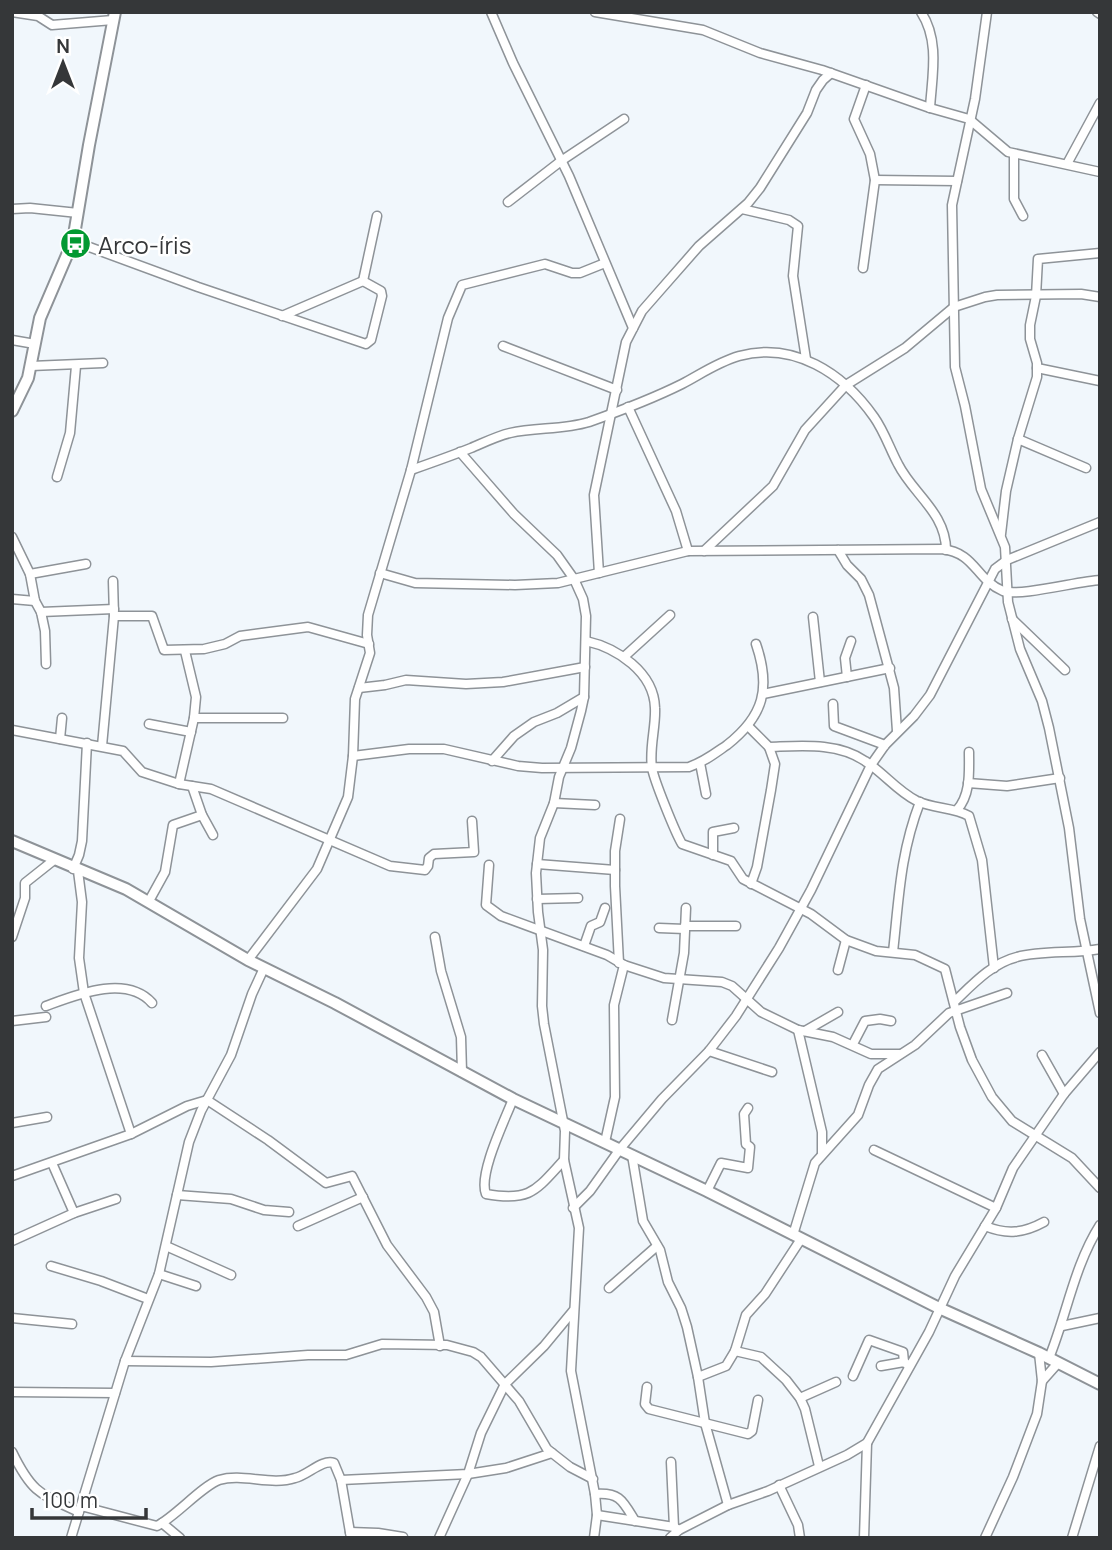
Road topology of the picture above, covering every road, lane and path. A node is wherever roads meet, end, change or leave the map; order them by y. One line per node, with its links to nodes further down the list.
1 (12, 12): 8 (street)
2 (491, 12): 18 (street)
3 (595, 12): 6 (street)
4 (921, 12): 14 (street)
5 (988, 12): 16 (street)
6 (619, 15): 9 (street)
7 (114, 16): 8 (street); 26 (street)
8 (90, 17)
9 (811, 68): 10 (street); 12 (street)
10 (831, 73): 11 (street); 12 (street)
11 (866, 85): 14 (street); 21 (street)
12 (816, 90): 25 (street)
13 (1100, 103): 19 (street)
14 (930, 108): 16 (street)
15 (624, 119): 18 (street)
16 (969, 119): 17 (street); 22 (street)
17 (1014, 154): 19 (street); 28 (street)
18 (561, 161): 23 (street); 31 (street)
19 (1067, 164): 20 (street)
20 (1100, 172)
21 (875, 180): 22 (street); 32 (street)
22 (957, 181): 36 (street)
23 (508, 202)
24 (12, 209): 26 (street)
25 (742, 209): 38 (street); 42 (street)
26 (78, 213): 29 (street)
27 (377, 216): 33 (street)
28 (1023, 216)
29 (73, 241): 37 (street); 40 (street)
30 (1100, 253): 34 (street)
31 (605, 263): 38 (street); 56 (street)
32 (863, 268)
33 (363, 281): 37 (street); 37 (street)
34 (1036, 296): 35 (street); 36 (street); 46 (street)
35 (1100, 298)
36 (954, 307): 48 (street); 60 (street)
37 (282, 316)
38 (633, 328): 49 (street)
39 (12, 340): 40 (street)
40 (35, 344): 44 (street)
41 (503, 346): 49 (street)
42 (806, 359): 48 (street); 50 (street)
43 (103, 363): 45 (street)
44 (31, 366): 45 (street); 51 (street)
45 (76, 366): 57 (street)
46 (1037, 368): 47 (street); 53 (street)
47 (1100, 381)
48 (846, 385): 62 (street); 64 (street)
49 (617, 390): 52 (street)
50 (628, 407): 52 (street); 63 (street)
51 (12, 411)
52 (612, 412): 54 (street); 68 (street)
53 (1018, 439): 55 (street); 60 (street)
54 (460, 452): 56 (street); 70 (street)
55 (1086, 468)
56 (411, 470): 67 (street)
57 (57, 477)
58 (1100, 522): 65 (street)
59 (12, 537): 69 (street)
60 (1000, 537): 65 (street)
61 (838, 550): 62 (street); 64 (street); 90 (street)
62 (946, 550): 72 (street)
63 (688, 551): 64 (street); 68 (street)
64 (704, 551)
65 (1007, 560): 72 (street); 74 (street)
66 (86, 564): 69 (street)
67 (380, 573): 70 (street); 84 (street)
68 (599, 573): 70 (street)
69 (30, 574): 76 (street)
70 (574, 579): 82 (street)
71 (1100, 579): 74 (street)
72 (988, 580): 74 (street); 104 (street)
73 (114, 581): 78 (street)
74 (1007, 592): 81 (street)
75 (12, 599): 76 (street)
76 (35, 601): 77 (street)
77 (41, 612): 78 (street); 88 (street)
78 (114, 612): 86 (street); 109 (street)
79 (670, 615): 87 (street)
80 (813, 617): 93 (street)
81 (1013, 619): 91 (street); 118 (street)
82 (586, 641): 87 (street); 89 (street)
83 (851, 641): 92 (street)
84 (369, 643): 86 (street); 94 (street)
85 (756, 644): 95 (street)
86 (185, 651): 99 (street)
87 (625, 656): 117 (street)
88 (46, 664)
89 (585, 667): 94 (street); 96 (street)
90 (890, 668): 92 (street); 104 (street)
91 (1065, 670)
92 (847, 677): 93 (street)
93 (820, 682): 95 (street)
94 (359, 688): 112 (street)
95 (763, 695): 102 (street)
96 (584, 697): 113 (street); 116 (street)
97 (833, 704): 108 (street)
98 (62, 718): 106 (street)
99 (194, 718): 100 (street); 105 (street)
100 (283, 718)
101 (149, 724): 105 (street)
102 (748, 726): 110 (street); 114 (street)
103 (12, 730): 106 (street)
104 (897, 731): 108 (street)
105 (191, 732): 120 (street)
106 (60, 739): 107 (street)
107 (87, 743): 109 (street); 138 (street)
108 (885, 745): 115 (street)
109 (102, 746): 120 (street)
110 (769, 747): 115 (street); 140 (street)
111 (969, 752): 119 (street)
112 (353, 755): 113 (street); 132 (street)
113 (492, 761): 116 (street)
114 (701, 763): 117 (street); 122 (street)
115 (871, 765): 123 (street); 146 (street)
116 (565, 768): 117 (street); 124 (street)
117 (652, 769): 134 (street)
118 (1060, 778): 119 (street); 156 (street)
119 (968, 783): 126 (street)
120 (179, 784): 121 (street)
121 (192, 786): 127 (street); 132 (street)
122 (706, 794)
123 (920, 802): 126 (street); 157 (street)
124 (554, 803): 125 (street); 136 (street)
125 (595, 806)
126 (957, 810): 161 (street)
127 (202, 815): 131 (street); 143 (street)
128 (620, 819): 139 (street)
129 (471, 821): 132 (street)
130 (734, 828): 134 (street)
131 (213, 835)
132 (330, 840): 158 (street)
133 (12, 841): 135 (street)
134 (713, 855): 140 (street)
135 (54, 860): 138 (street); 151 (street)
136 (537, 864): 139 (street); 142 (street)
137 (489, 865): 150 (street)
138 (76, 870): 143 (street); 164 (street)
139 (615, 870): 159 (street)
140 (751, 884): 146 (street)
141 (578, 898): 142 (street)
142 (537, 900): 150 (street)
143 (149, 901): 158 (street)
144 (605, 908): 154 (street)
145 (686, 908): 148 (street)
146 (800, 909): 153 (street); 166 (street)
147 (736, 926): 148 (street)
148 (685, 927): 149 (street); 163 (street)
149 (659, 928)
150 (541, 932): 154 (street); 190 (street)
151 (12, 937)
152 (435, 937): 182 (street)
153 (846, 940): 157 (street); 162 (street)
154 (584, 946): 159 (street)
155 (1100, 949): 156 (street)
156 (1087, 951): 161 (street); 171 (street)
157 (893, 952): 169 (street)
158 (248, 960): 160 (street)
159 (622, 964): 163 (street); 193 (street)
160 (264, 968): 182 (street); 186 (street)
161 (994, 968): 169 (street)
162 (838, 970)
163 (679, 981): 166 (street); 173 (street)
164 (85, 993): 167 (street); 168 (street); 191 (street)
165 (1007, 993): 169 (street)
166 (746, 997): 176 (street); 178 (street)
167 (152, 1003)
168 (46, 1006)
169 (955, 1006): 180 (street); 192 (street)
170 (838, 1012): 176 (street)
171 (1100, 1013)
172 (46, 1017): 174 (street)
173 (672, 1020)
174 (12, 1021)
175 (891, 1021): 177 (street)
176 (801, 1030): 177 (street); 196 (street)
177 (853, 1044): 180 (street)
178 (709, 1051): 183 (street); 194 (street)
179 (1100, 1052): 184 (street)
180 (900, 1054): 196 (street)
181 (1042, 1055): 184 (street)
182 (462, 1072): 185 (street)
183 (772, 1072)
184 (1064, 1094): 192 (street)
185 (513, 1099): 190 (street); 198 (street)
186 (207, 1100): 191 (street); 203 (street); 204 (street)
187 (748, 1108): 202 (street)
188 (47, 1117): 189 (street)
189 (12, 1123)
190 (562, 1123): 193 (street); 198 (street)
191 (131, 1134): 199 (street)
192 (1035, 1135): 201 (street); 207 (street)
193 (605, 1142): 194 (street)
194 (620, 1149): 197 (street); 206 (street)
195 (874, 1150): 207 (street)
196 (822, 1153): 214 (street)
197 (632, 1155): 202 (street); 217 (street)
198 (564, 1160): 206 (street)
199 (52, 1163): 200 (street); 209 (street)
200 (12, 1176)
201 (1100, 1188)
202 (707, 1191): 214 (street)
203 (177, 1195): 208 (street); 216 (street)
204 (363, 1197): 211 (street); 230 (street)
205 (116, 1199): 209 (street)
206 (573, 1208): 225 (street)
207 (996, 1208): 212 (street)
208 (289, 1212)
209 (74, 1213): 215 (street)
210 (1044, 1222): 212 (street)
211 (298, 1226)
212 (985, 1226): 224 (street)
213 (1100, 1226): 229 (street)
214 (797, 1237): 224 (street); 231 (street)
215 (12, 1241)
216 (166, 1246): 219 (street); 220 (street)
217 (656, 1246): 222 (street); 237 (street)
218 (51, 1266): 223 (street)
219 (159, 1274): 221 (street); 223 (street)
220 (231, 1275)
221 (196, 1286)
222 (609, 1288)
223 (148, 1299): 233 (street)
224 (939, 1308): 232 (street); 234 (street)
225 (573, 1311): 240 (street); 255 (street)
226 (12, 1318): 228 (street)
227 (1100, 1318): 229 (street)
228 (72, 1324)
229 (1062, 1326): 232 (street)
230 (440, 1346): 233 (street); 240 (street)
231 (735, 1351): 237 (street); 245 (street)
232 (1049, 1358): 238 (street); 238 (street); 241 (street)
233 (125, 1361): 244 (street)
234 (907, 1365): 235 (street); 236 (street); 248 (street)
235 (881, 1366)
236 (853, 1376)
237 (698, 1377): 247 (street)
238 (1041, 1381): 274 (street)
239 (836, 1382): 245 (street)
240 (505, 1384): 251 (street); 254 (street)
241 (1100, 1384)
242 (647, 1387): 247 (street)
243 (12, 1392): 244 (street)
244 (115, 1393): 260 (street)
245 (800, 1398): 253 (street)
246 (758, 1400): 247 (street)
247 (705, 1423): 259 (street)
248 (867, 1443): 253 (street); 273 (street)
249 (1100, 1446): 275 (street)
250 (12, 1452): 260 (street)
251 (552, 1453): 254 (street); 255 (street)
252 (671, 1462): 264 (street)
253 (819, 1466): 257 (street)
254 (468, 1474): 256 (street); 269 (street)
255 (593, 1479): 258 (street)
256 (341, 1480): 263 (street); 265 (street)
257 (779, 1485): 259 (street); 272 (street)
258 (595, 1494): 261 (street); 262 (street)
259 (728, 1505): 264 (street)
260 (80, 1509): 263 (street); 267 (street)
261 (597, 1515): 262 (street); 270 (street)
262 (635, 1521): 264 (street)
263 (162, 1523): 268 (street)
264 (677, 1529): 271 (street)
265 (351, 1535): 266 (street)
266 (403, 1537)
267 (71, 1538)
268 (180, 1538)
269 (439, 1538)
270 (594, 1538)
271 (670, 1538)
272 (800, 1538)
273 (864, 1538)
274 (985, 1538)
275 (1072, 1538)

